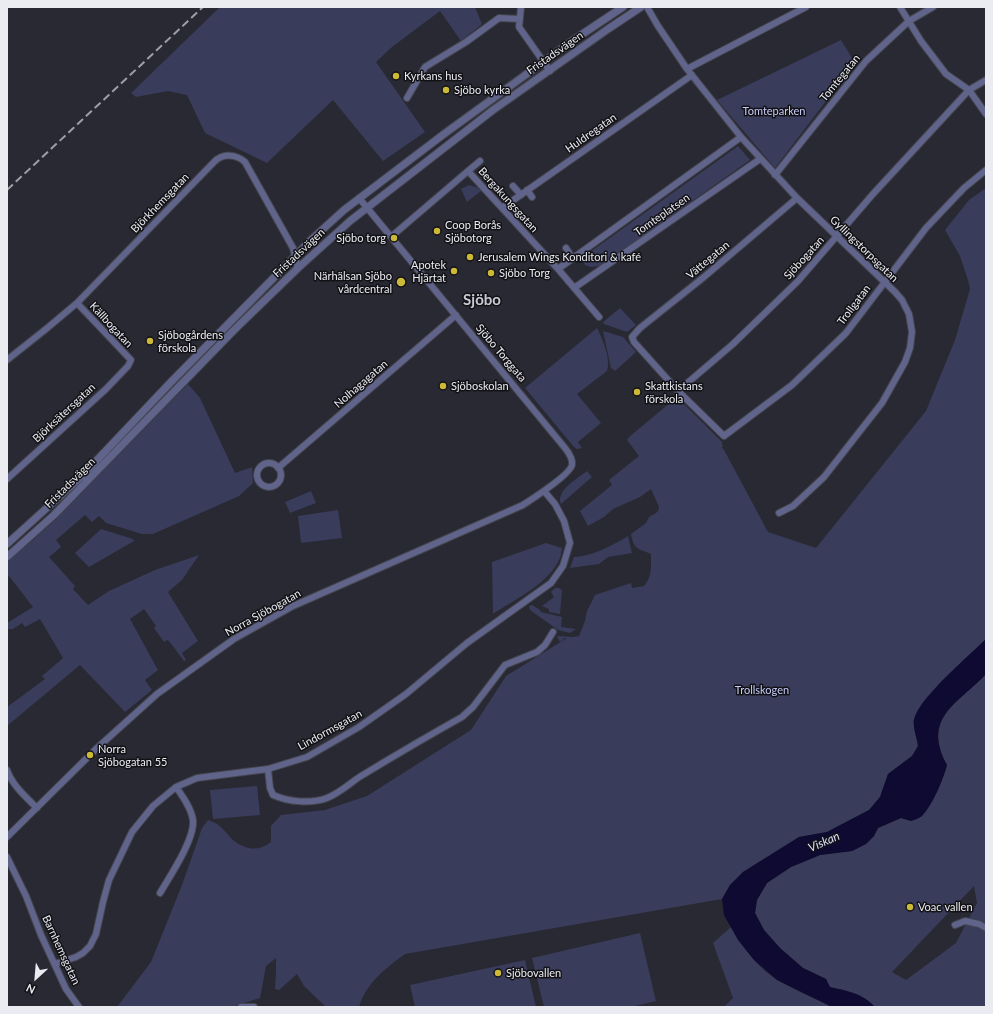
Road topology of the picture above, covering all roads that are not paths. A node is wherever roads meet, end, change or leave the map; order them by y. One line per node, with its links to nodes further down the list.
1 (521, 7): 8 (street)
2 (623, 7): 10 (street, Fristadsvägen)
3 (641, 7): 12 (street, Fristadsvägen)
4 (647, 7): 11 (street, Gyllingstorpsgatan)
5 (806, 7): 11 (street)
6 (900, 7): 9 (street)
7 (933, 7): 9 (street, Tomtegatan)
8 (520, 19): 10 (street); 16 (street)
9 (909, 21): 15 (street); 23 (street, Tomtegatan)
10 (544, 61): 12 (street); 28 (street, Fristadsvägen)
11 (687, 69): 13 (street, Gyllingstorpsgatan)
12 (550, 70): 30 (street, Fristadsvägen)
13 (692, 75): 18 (street, Gyllingstorpsgatan); 25 (street, Huldregatan)
14 (986, 80): 15 (street, Sjöbogatan)
15 (969, 90): 17 (street); 33 (street, Sjöbogatan)
16 (407, 98)
17 (986, 114)
18 (740, 137): 19 (street, Gyllingstorpsgatan); 36 (street, Tomteplatsen)
19 (760, 159): 23 (street, Gyllingstorpsgatan); 40 (street, Tomteplatsen)
20 (480, 161): 22 (street)
21 (986, 170): 39 (street, Trollgatan)
22 (468, 171): 31 (street, Bergakungsgatan); 32 (street, Bergakungsgatan)
23 (775, 175): 29 (street, Gyllingstorpsgatan)
24 (513, 186): 26 (street)
25 (527, 190): 26 (street, Huldregatan); 27 (street)
26 (521, 195): 31 (street, Huldregatan)
27 (532, 197)
28 (359, 198): 30 (street, Sjöbo Torggata); 35 (street, Fristadsvägen)
29 (797, 198): 33 (street, Gyllingstorpsgatan); 46 (street, Vättegatan)
30 (368, 207): 32 (street, Sjöbo Torggata); 37 (street, Fristadsvägen)
31 (502, 208): 38 (street, Bergakungsgatan)
32 (392, 236): 42 (street, Sjöbo Torggata)
33 (836, 237): 39 (street, Gyllingstorpsgatan); 46 (street, Sjöbogatan)
34 (566, 248): 36 (street)
35 (296, 257): 37 (street, Björkhemsgatan); 41 (street, Björkhemsgatan); 52 (street, Fristadsvägen)
36 (573, 259): 38 (street, Tomteplatsen)
37 (298, 268): 53 (street, Fristadsvägen)
38 (558, 269): 40 (street, Bergakungsgatan)
39 (883, 282): 46 (street, Trollgatan); 51 (street, Gyllingstorpsgatan)
40 (574, 288): 43 (street, Bergakungsgatan)
41 (77, 303): 44 (street, Björkhemsgatan); 45 (street, Källbogatan)
42 (456, 315): 47 (street, Nolhagagatan); 48 (street, Sjöbo Torggata)
43 (598, 317)
44 (7, 360)
45 (131, 360): 49 (street, Björksätersgatan)
46 (678, 391)
47 (278, 468)
48 (570, 469): 50 (street, Norra Sjöbogatan)
49 (7, 479)
50 (544, 491): 55 (street, Lindormsgatan); 58 (street, Norra Sjöbogatan)
51 (779, 513)
52 (7, 544)
53 (7, 557)
54 (553, 632): 55 (street)
55 (268, 769): 57 (street, Lindormsgatan)
56 (7, 770): 58 (street)
57 (176, 787): 61 (street); 64 (street, Lindormsgatan)
58 (37, 808): 59 (street, Norra Sjöbogatan)
59 (7, 837)
60 (7, 857): 64 (street, Barnhemsgatan)
61 (160, 893)
62 (955, 925): 63 (street)
63 (986, 928)
64 (55, 964): 65 (street, Barnhemsgatan)
65 (79, 1007)
66 (241, 1007): 67 (street)
67 (254, 1007)

